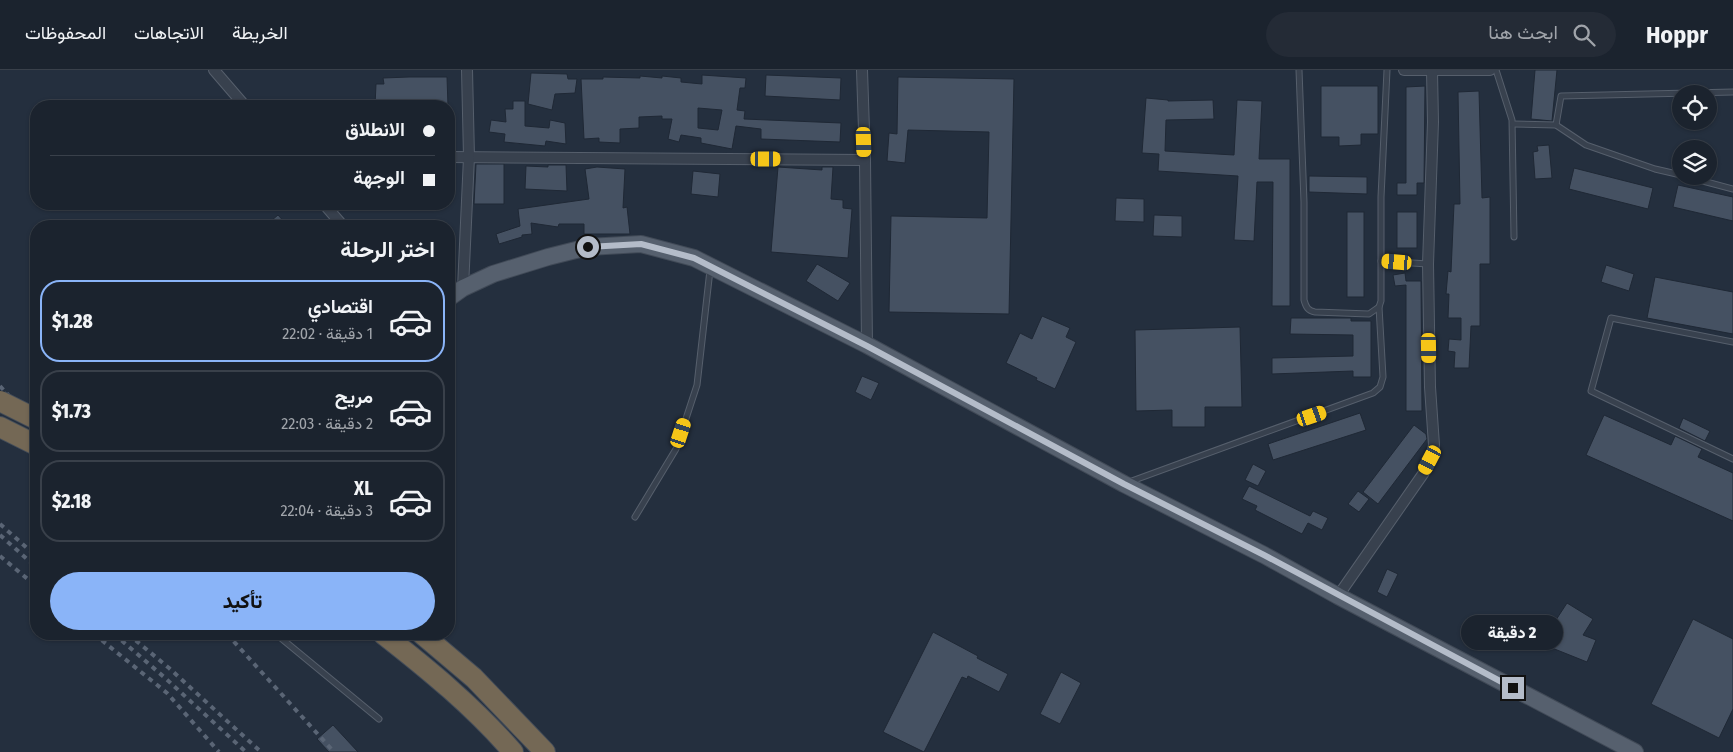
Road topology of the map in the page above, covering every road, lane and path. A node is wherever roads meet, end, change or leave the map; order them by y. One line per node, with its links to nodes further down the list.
1 (214, 70): 11 (street)
2 (467, 70): 15 (street)
3 (862, 70): 16 (street)
4 (1298, 70): 28 (lane)
5 (1387, 70): 23 (lane)
6 (1404, 70): 9 (street)
7 (1490, 70): 9 (street)
8 (1496, 70): 12 (lane)
9 (1432, 71): 24 (street)
10 (1733, 92): 13 (lane)
11 (239, 100)
12 (1513, 124): 13 (lane); 22 (lane)
13 (1556, 125): 17 (lane)
14 (455, 157): 15 (street)
15 (469, 157): 16 (street); 26 (street)
16 (865, 160): 30 (street)
17 (1672, 173)
18 (1717, 185): 19 (lane)
19 (1733, 189)
20 (329, 210): 21 (street)
21 (338, 220)
22 (1514, 237)
23 (1381, 261): 24 (lane); 28 (lane)
24 (1428, 264): 38 (street)
25 (710, 267): 26 (main road); 30 (main road); 37 (lane)
26 (463, 288): 27 (main road)
27 (455, 294)
28 (1379, 307): 36 (lane)
29 (1733, 342): 35 (lane)
30 (867, 346): 36 (main road)
31 (0, 400): 32 (highway, bridge)
32 (30, 416)
33 (0, 427): 34 (highway)
34 (30, 442)
35 (1733, 459)
36 (1124, 484): 38 (main road)
37 (635, 516)
38 (1338, 596): 45 (main road)
39 (283, 640): 42 (lane)
40 (391, 640): 43 (highway)
41 (429, 640): 44 (highway)
42 (379, 719)
43 (513, 752)
44 (545, 752)
45 (1635, 752)

